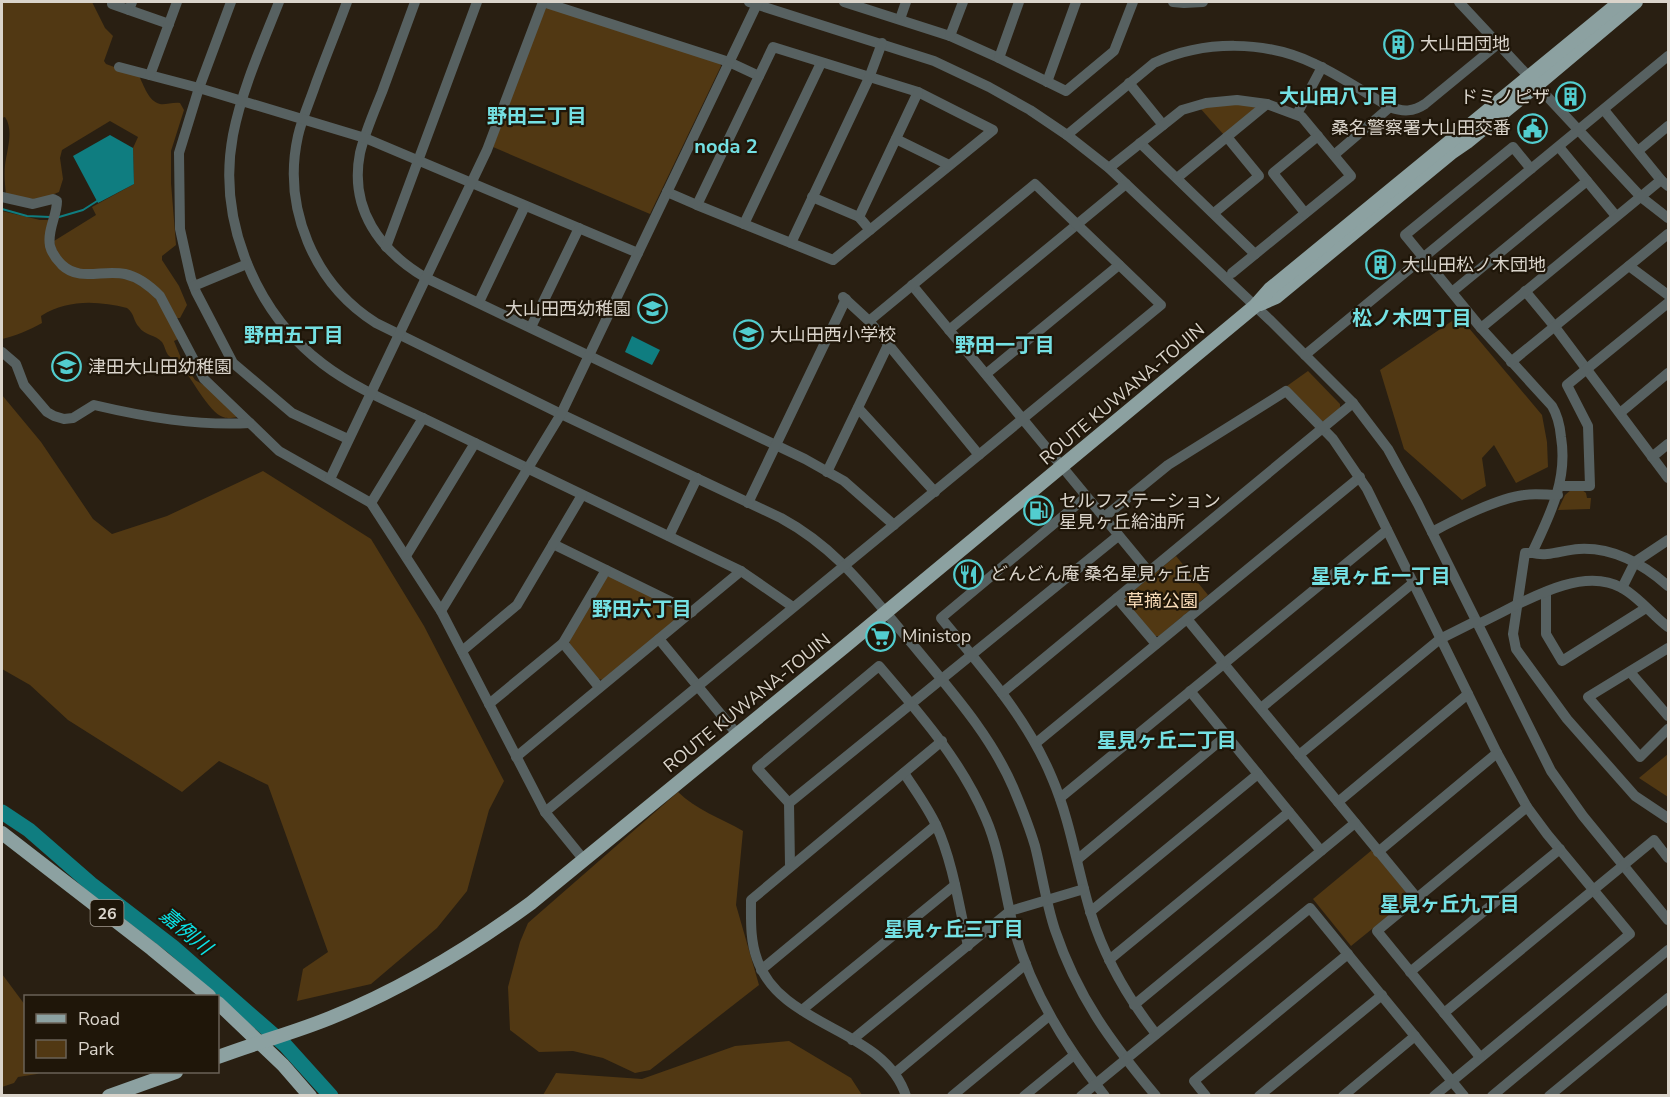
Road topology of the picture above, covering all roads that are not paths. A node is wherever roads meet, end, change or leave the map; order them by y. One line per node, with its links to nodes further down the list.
1 (177, 2): 23 (street)
2 (231, 2): 39 (street)
3 (279, 2): 41 (street)
4 (347, 2): 46 (street)
5 (415, 2): 53 (street)
6 (477, 2): 59 (street)
7 (543, 2): 29 (street); 65 (street)
8 (755, 2): 25 (street); 29 (street)
9 (847, 2): 22 (street)
10 (906, 2): 22 (street)
11 (963, 2): 24 (street)
12 (1019, 2): 28 (street)
13 (1076, 2): 37 (street)
14 (1133, 2): 37 (street)
15 (1173, 2): 16 (street)
16 (1203, 2)
17 (1459, 2): 26 (street)
18 (1620, 2): 36 (main road, ROUTE KUWANA-TOUIN)
19 (1636, 2): 36 (main road, ROUTE KUWANA-TOUIN)
20 (112, 4): 21 (street)
21 (131, 6): 23 (street)
22 (900, 19): 24 (street)
23 (169, 24): 33 (street)
24 (950, 36): 28 (street)
25 (882, 43): 35 (street); 50 (street)
26 (1498, 44): 36 (street); 43 (street)
27 (1668, 57): 44 (street)
28 (999, 58): 37 (street)
29 (729, 62): 34 (street); 68 (street)
30 (821, 63): 34 (street); 35 (street); 79 (street)
31 (119, 67): 33 (street)
32 (1322, 68): 38 (street); 43 (street); 45 (street)
33 (150, 75): 39 (street)
34 (759, 76): 72 (street)
35 (869, 78): 40 (street); 70 (street)
36 (1532, 80): 49 (street); 101 (main road, ROUTE KUWANA-TOUIN)
37 (1047, 82)
38 (1129, 83): 47 (street); 50 (street)
39 (199, 88): 41 (street); 95 (street)
40 (918, 92): 54 (street); 60 (street)
41 (241, 101): 46 (street); 89 (street)
42 (1267, 104): 45 (street); 47 (street); 52 (street)
43 (1390, 107): 58 (street)
44 (1604, 110): 49 (street); 57 (street)
45 (1297, 114): 51 (street)
46 (302, 120): 53 (street); 107 (street)
47 (1163, 125): 55 (street)
48 (1668, 126): 57 (street)
49 (1579, 130): 56 (street); 71 (street)
50 (1067, 135): 61 (street)
51 (1318, 136): 58 (street); 75 (street)
52 (1227, 137): 63 (street); 74 (street)
53 (365, 138): 59 (street); 85 (street)
54 (896, 139): 60 (street); 77 (street)
55 (1140, 143): 61 (street); 63 (street)
56 (1559, 147): 62 (street); 64 (street)
57 (1638, 152): 66 (street)
58 (1334, 155): 75 (street)
59 (418, 160): 65 (street); 85 (street)
60 (950, 165): 82 (street)
61 (1109, 168): 67 (street)
62 (1531, 169): 88 (street); 88 (street)
63 (1177, 178): 74 (street)
64 (1587, 182): 76 (street); 97 (street)
65 (472, 183): 73 (street); 93 (street)
66 (1665, 183): 71 (street)
67 (1126, 184): 80 (street); 101 (street)
68 (667, 192): 72 (street); 86 (street)
69 (2, 197): 123 (street)
70 (812, 197): 77 (street); 84 (street)
71 (1641, 197): 76 (street); 78 (street)
72 (697, 205): 79 (street)
73 (525, 206): 81 (street); 99 (street)
74 (1214, 213): 87 (street)
75 (1305, 213): 87 (street)
76 (1616, 216): 96 (street)
77 (859, 217): 82 (street)
78 (1668, 218)
79 (744, 224): 84 (street)
80 (1077, 225): 90 (street); 94 (street); 106 (street)
81 (579, 228): 86 (street); 103 (street)
82 (870, 230): 84 (street)
83 (1668, 234): 91 (street)
84 (790, 243)
85 (386, 247): 93 (street)
86 (638, 253): 110 (street)
87 (1255, 254): 92 (street)
88 (1424, 257): 97 (street); 111 (street)
89 (247, 264): 95 (street); 116 (street)
90 (1119, 265): 115 (street); 122 (street)
91 (1629, 266): 98 (street); 104 (street)
92 (1232, 273)
93 (426, 278): 99 (street); 107 (street)
94 (912, 285): 102 (street); 106 (street)
95 (194, 286): 125 (street)
96 (1526, 291): 104 (street); 105 (street)
97 (1452, 292): 105 (street)
98 (1668, 295)
99 (478, 302): 103 (street)
100 (1668, 303): 113 (street)
101 (1255, 306): 111 (street); 131 (main road, ROUTE KUWANA-TOUIN)
102 (869, 321): 108 (street); 127 (street)
103 (531, 327): 110 (street)
104 (1555, 327): 112 (street); 113 (street)
105 (1481, 328): 112 (street)
106 (949, 330): 115 (street)
107 (399, 335): 116 (street); 120 (street)
108 (888, 345): 118 (street); 129 (street)
109 (2, 352): 123 (street)
110 (589, 355): 120 (street); 127 (street)
111 (1305, 355): 117 (street)
112 (1512, 362): 138 (street)
113 (1588, 370): 119 (street); 138 (street)
114 (1668, 373): 119 (street)
115 (986, 374): 122 (street)
116 (371, 393): 121 (street); 125 (street)
117 (1353, 403): 124 (street); 147 (street)
118 (858, 408): 133 (street); 139 (street)
119 (1620, 413): 130 (street)
120 (561, 414): 132 (street); 135 (street)
121 (423, 418): 126 (street); 143 (street)
122 (1023, 419): 129 (street); 131 (street)
123 (250, 423): 137 (street)
124 (1324, 428): 134 (street); 144 (street); 158 (street)
125 (348, 439): 137 (street)
126 (475, 443): 132 (street); 153 (street)
127 (776, 444): 133 (street); 142 (street)
128 (1668, 444): 130 (street)
129 (979, 455): 139 (street)
130 (1652, 457): 136 (street)
131 (1063, 467): 141 (street); 169 (main road, ROUTE KUWANA-TOUIN)
132 (528, 468): 140 (street); 167 (street)
133 (827, 472): 145 (street)
134 (1360, 477): 146 (street); 170 (street)
135 (697, 478): 142 (street); 148 (street)
136 (1668, 478)
137 (330, 479): 143 (street)
138 (1559, 490): 147 (street); 152 (street)
139 (935, 492): 145 (street)
140 (582, 495): 148 (street); 151 (street)
141 (1086, 497): 144 (street); 179 (street)
142 (748, 502): 155 (street)
143 (371, 503): 153 (street)
144 (1103, 518): 149 (street)
145 (894, 525): 155 (street)
146 (1387, 530): 159 (street); 180 (street)
147 (1432, 532): 171 (street)
148 (669, 536): 157 (street)
149 (1118, 536): 158 (street); 179 (street)
150 (1668, 540): 154 (street)
151 (553, 544): 156 (street); 178 (street)
152 (1532, 553): 154 (street); 164 (street)
153 (406, 556): 167 (street)
154 (1635, 562): 160 (street); 161 (street)
155 (845, 565): 165 (street); 169 (street)
156 (606, 570): 168 (street); 175 (street)
157 (741, 571): 165 (street); 168 (street)
158 (1149, 572): 163 (street)
159 (1413, 583): 174 (street); 190 (street)
160 (1668, 586)
161 (1622, 588): 162 (street); 166 (street)
162 (1546, 592): 164 (street); 166 (street)
163 (1117, 598): 176 (street); 186 (street)
164 (1519, 605): 171 (street); 208 (street)
165 (794, 607): 183 (street)
166 (1646, 608): 172 (street)
167 (441, 611): 178 (street)
168 (692, 612): 173 (street)
169 (885, 613): 182 (street); 193 (main road, ROUTE KUWANA-TOUIN)
170 (1187, 619): 176 (street); 180 (street)
171 (1477, 622): 174 (street); 218 (street)
172 (1668, 627)
173 (659, 639): 183 (street); 184 (street)
174 (1440, 639): 187 (street); 198 (street)
175 (563, 643): 184 (street); 188 (street)
176 (1156, 644): 196 (street)
177 (1668, 648): 181 (street)
178 (462, 651): 188 (street)
179 (971, 655): 182 (street); 186 (street)
180 (1224, 663): 185 (street); 190 (street)
181 (1630, 672): 191 (street); 192 (street)
182 (941, 679): 189 (street); 224 (street)
183 (698, 686): 193 (street); 206 (street)
184 (599, 687): 199 (street)
185 (1190, 691): 194 (street); 202 (street)
186 (1002, 693): 196 (street)
187 (1468, 694): 197 (street); 203 (street)
188 (489, 704): 199 (street)
189 (912, 705): 195 (street); 204 (street); 204 (street)
190 (1260, 708): 198 (street)
191 (1668, 716)
192 (1668, 729)
193 (737, 735): 217 (main road, ROUTE KUWANA-TOUIN)
194 (1227, 736): 201 (street); 216 (street)
195 (942, 741): 200 (street); 225 (street)
196 (1036, 743): 202 (street)
197 (1497, 753): 205 (street); 214 (street)
198 (1299, 755): 203 (street)
199 (516, 757): 206 (street)
200 (904, 773): 210 (street); 219 (street)
201 (1258, 774): 207 (street); 226 (street)
202 (1060, 798): 216 (street)
203 (1338, 801): 209 (street)
204 (789, 803): 219 (street)
205 (1527, 807): 212 (street); 223 (street)
206 (545, 812): 217 (street)
207 (1289, 812): 213 (street); 231 (street)
208 (1668, 818)
209 (1355, 823): 213 (street); 214 (street)
210 (936, 825): 220 (street); 233 (street)
211 (2, 832): 235 (main road, 26)
212 (1560, 849): 222 (street); 234 (street)
213 (1321, 851): 239 (street)
214 (1378, 852): 223 (street)
215 (1668, 858): 218 (street)
216 (1078, 859): 221 (street)
217 (584, 860): 247 (main road, ROUTE KUWANA-TOUIN)
218 (1623, 865): 222 (street); 227 (street)
219 (790, 866): 233 (street)
220 (955, 885): 228 (street); 240 (street)
221 (1084, 889): 224 (street); 226 (street)
222 (1593, 890): 241 (street); 248 (street)
223 (1417, 898): 234 (street)
224 (1047, 900): 225 (street); 249 (street)
225 (1010, 911): 228 (street); 232 (street)
226 (1090, 912): 231 (street)
227 (1668, 920)
228 (969, 946): 245 (street)
229 (1668, 950): 267 (street)
230 (1348, 954): 236 (street); 243 (street); 262 (street)
231 (1109, 960): 239 (street)
232 (1026, 964): 242 (street); 251 (street)
233 (761, 970): 240 (street)
234 (1410, 972): 241 (street)
235 (208, 995)
236 (1382, 995): 244 (street); 263 (street)
237 (1668, 998): 268 (street)
238 (219, 1004): 255 (main road)
239 (1134, 1005): 243 (street)
240 (802, 1010): 245 (street)
241 (1444, 1013): 248 (street)
242 (1049, 1016): 246 (street); 257 (street)
243 (1156, 1034): 249 (street)
244 (1415, 1036): 252 (street); 264 (street)
245 (852, 1040): 251 (street)
246 (1074, 1055): 253 (street); 258 (street)
247 (219, 1056)
248 (1480, 1058): 252 (street)
249 (1125, 1059): 253 (street); 261 (street)
250 (170, 1073): 254 (main road)
251 (895, 1073): 256 (street)
252 (1452, 1081): 265 (street); 266 (street)
253 (1095, 1083): 259 (street); 260 (street)
254 (109, 1095)
255 (310, 1095)
256 (906, 1095)
257 (952, 1095)
258 (1024, 1095)
259 (1081, 1095)
260 (1105, 1095)
261 (1156, 1095)
262 (1206, 1095)
263 (1259, 1095)
264 (1343, 1095)
265 (1434, 1095)
266 (1464, 1095)
267 (1492, 1095)
268 (1549, 1095)

